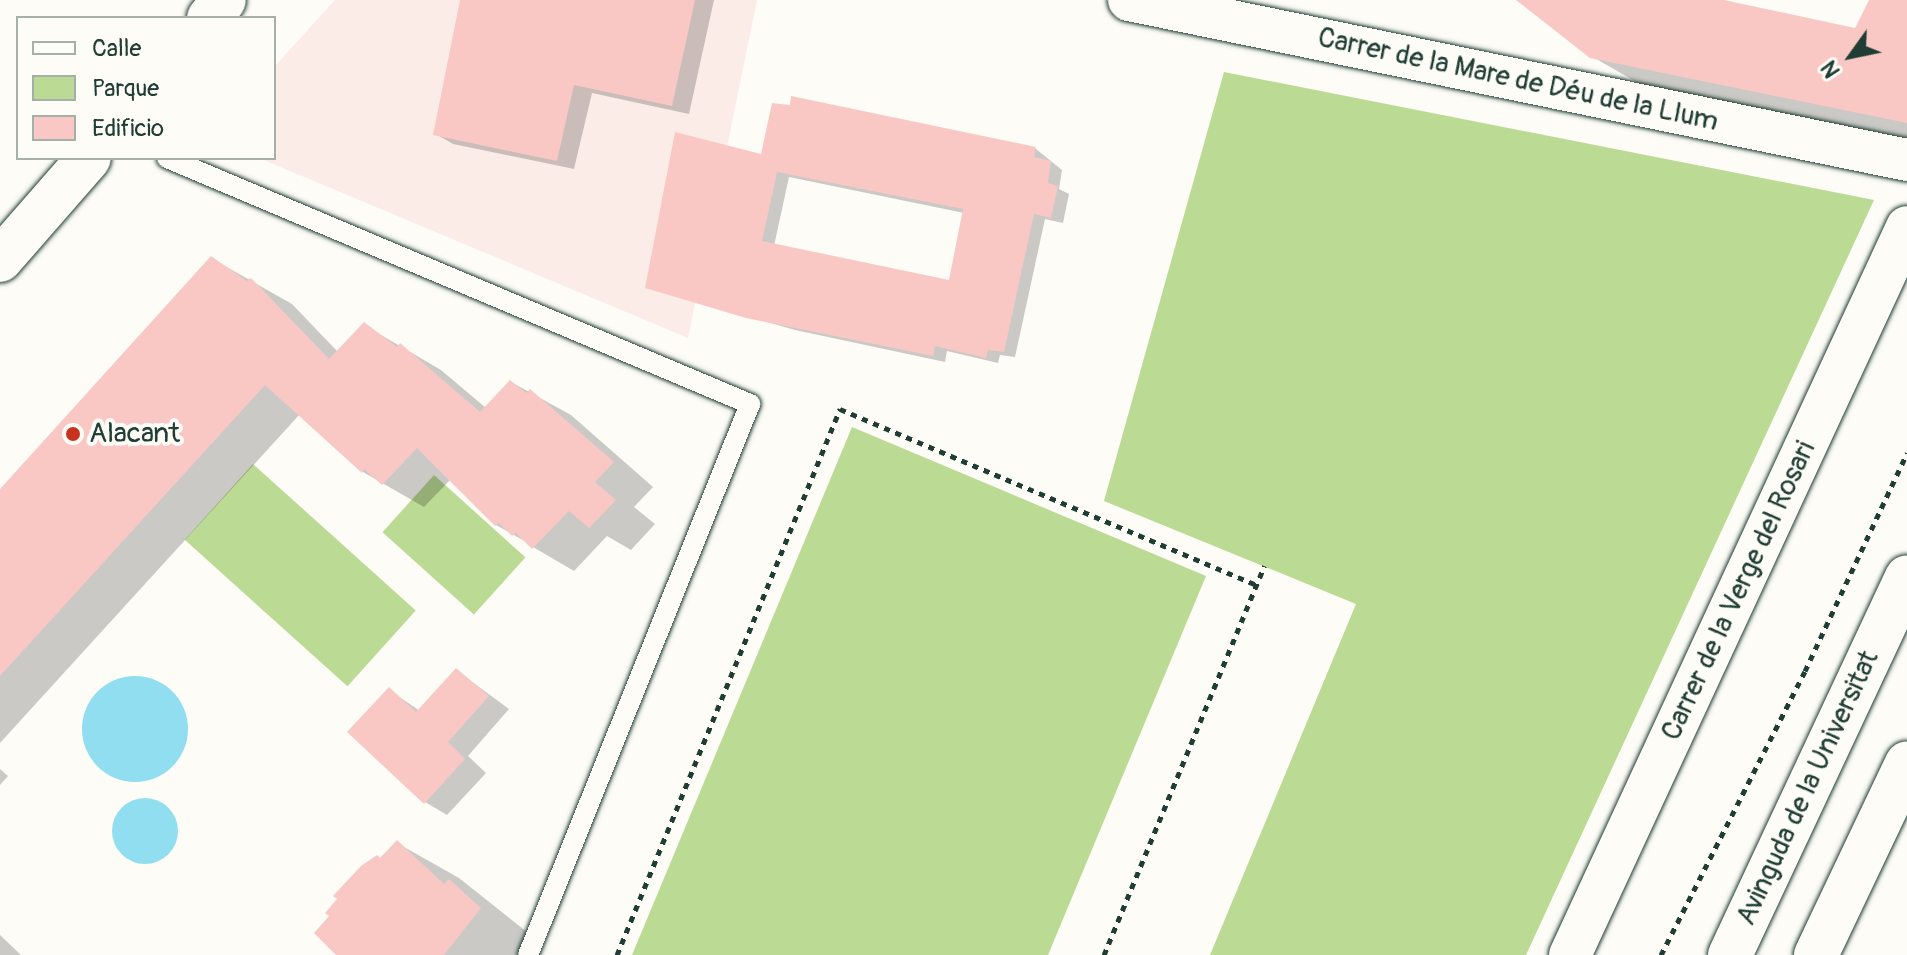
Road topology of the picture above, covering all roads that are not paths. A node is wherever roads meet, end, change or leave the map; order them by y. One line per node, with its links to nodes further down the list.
1 (224, 0): 4 (main road)
2 (1129, 0): 3 (street, Carrer de la Mare de Déu de la Llum)
3 (1218, 9): 7 (street, Carrer de la Mare de Déu de la Llum)
4 (211, 16)
5 (87, 160): 9 (main road)
6 (172, 160): 12 (lane)
7 (1907, 160)
8 (1907, 227): 13 (street, Carrer de la Verge del Rosari)
9 (0, 260)
10 (1907, 577): 14 (main road, Avinguda de la Universitat)
11 (1907, 763): 15 (main road)
12 (528, 955)
13 (1570, 955)
14 (1730, 955)
15 (1816, 955)

